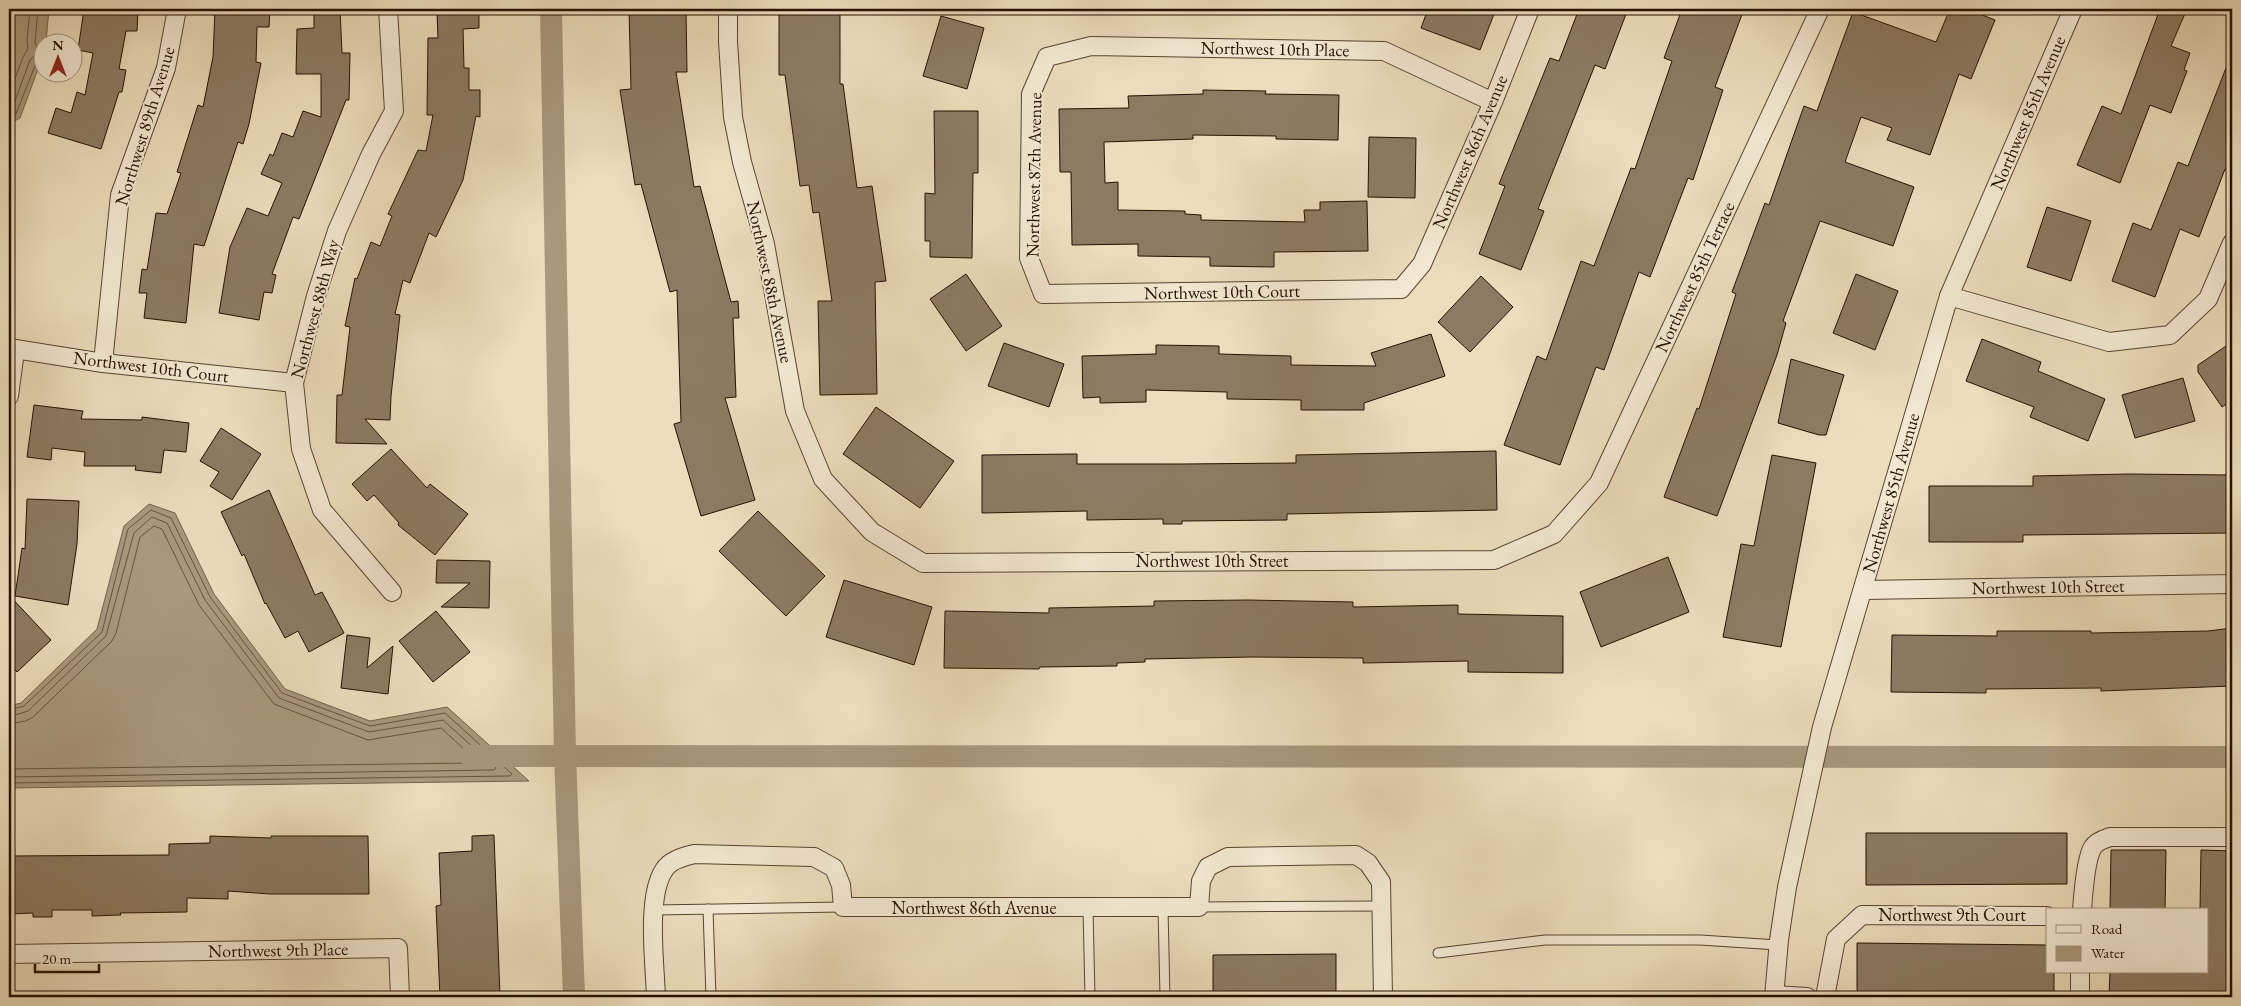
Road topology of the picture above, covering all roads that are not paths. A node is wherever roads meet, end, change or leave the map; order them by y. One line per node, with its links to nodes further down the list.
1 (176, 9): 14 (street, Northwest 89th Avenue)
2 (388, 9): 15 (street, Northwest 88th Way)
3 (728, 9): 17 (street, Northwest 88th Avenue)
4 (1530, 9): 8 (street, Northwest 86th Avenue)
5 (1820, 9): 18 (street, Northwest 85th Terrace)
6 (2073, 9): 12 (street, Northwest 85th Avenue)
7 (1046, 56): 8 (street, Northwest 10th Place); 11 (street, Northwest 87th Avenue)
8 (1492, 102): 10 (street, Northwest 86th Avenue)
9 (2232, 243): 12 (street)
10 (1401, 289): 11 (street, Northwest 10th Court)
11 (1043, 294)
12 (1949, 296): 20 (street, Northwest 85th Avenue)
13 (12, 350): 14 (street, Northwest 10th Court); 16 (street)
14 (102, 363): 15 (street, Northwest 10th Court)
15 (294, 383): 21 (street, Northwest 88th Way)
16 (9, 396)
17 (872, 532): 18 (street, Northwest 10th Street)
18 (1554, 534)
19 (2232, 584): 20 (street, Northwest 10th Street)
20 (1863, 590): 32 (street, Northwest 85th Avenue)
21 (392, 592)
22 (2232, 837): 28 (street)
23 (1382, 906): 25 (lane); 25 (street); 43 (street)
24 (843, 907): 26 (street, Northwest 86th Avenue); 29 (lane); 30 (street)
25 (1199, 907): 27 (street, Northwest 86th Avenue)
26 (1088, 908): 27 (street, Northwest 86th Avenue); 41 (lane)
27 (1163, 908): 42 (lane)
28 (2082, 908)
29 (708, 909): 30 (lane); 40 (lane)
30 (654, 910): 39 (street)
31 (2046, 916): 45 (street, Northwest 9th Court)
32 (1778, 945): 33 (lane); 37 (street, Northwest 85th Avenue)
33 (1438, 953)
34 (9, 954): 38 (street, Northwest 9th Place)
35 (2080, 974): 36 (street)
36 (2080, 993)
37 (1774, 996): 44 (street)
38 (400, 997)
39 (656, 997)
40 (711, 997)
41 (1090, 997)
42 (1165, 997)
43 (1382, 997)
44 (1807, 997)
45 (1825, 997)

